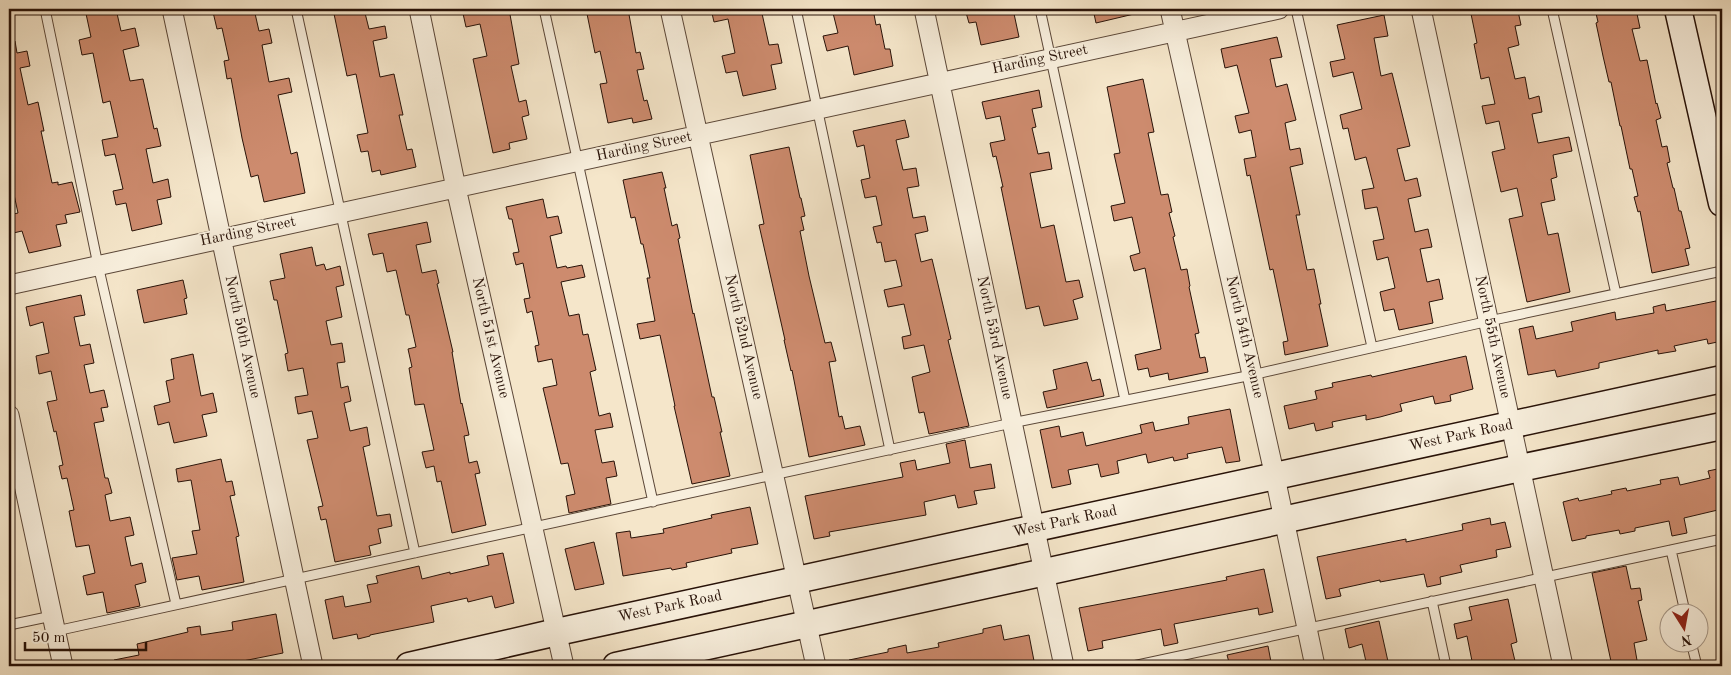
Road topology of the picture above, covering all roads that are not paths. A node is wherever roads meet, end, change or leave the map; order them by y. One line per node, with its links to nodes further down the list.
1 (45, 9): 26 (lane)
2 (172, 9): 25 (street, North 50th Avenue)
3 (296, 9): 24 (lane)
4 (419, 9): 22 (street, North 51st Avenue)
5 (544, 9): 21 (lane)
6 (670, 9): 20 (street, North 52nd Avenue)
7 (796, 9): 19 (lane)
8 (924, 9): 18 (street, North 53rd Avenue)
9 (1040, 9): 17 (lane)
10 (1170, 9): 16 (street, North 54th Avenue)
11 (1279, 9): 16 (street, Harding Street)
12 (1296, 9): 31 (lane)
13 (1421, 9): 30 (street, North 55th Avenue)
14 (1552, 9): 29 (lane)
15 (1678, 9): 23 (street)
16 (1175, 31): 17 (street, Harding Street); 32 (street, North 54th Avenue)
17 (1050, 58): 18 (street, Harding Street); 34 (lane)
18 (941, 82): 19 (street, Harding Street); 36 (street, North 53rd Avenue)
19 (818, 109): 20 (street, Harding Street); 39 (lane)
20 (698, 136): 21 (street, Harding Street); 41 (street, North 52nd Avenue)
21 (577, 162): 22 (street, Harding Street); 43 (lane)
22 (456, 188): 24 (street, Harding Street); 45 (street, North 51st Avenue)
23 (1722, 203)
24 (340, 212): 25 (street, Harding Street); 49 (lane)
25 (221, 238): 26 (street, Harding Street); 52 (street, North 50th Avenue)
26 (98, 265): 28 (street, Harding Street); 56 (lane)
27 (1722, 271): 29 (lane)
28 (9, 285)
29 (1616, 294): 30 (lane)
30 (1489, 321): 31 (lane); 37 (street, North 55th Avenue)
31 (1372, 347): 32 (lane)
32 (1252, 375): 34 (lane); 42 (street, North 54th Avenue)
33 (1722, 378): 37 (street, West Park Road)
34 (1125, 400): 36 (lane)
35 (9, 415): 57 (street)
36 (1012, 423): 39 (lane); 46 (street, North 53rd Avenue)
37 (1511, 425): 40 (street, North 55th Avenue); 42 (street, West Park Road)
38 (1722, 426): 40 (street)
39 (890, 450): 41 (lane)
40 (1520, 468): 44 (street); 51 (street, North 55th Avenue)
41 (774, 476): 43 (lane); 53 (street, North 52nd Avenue)
42 (1275, 477): 44 (street, North 54th Avenue); 46 (street, West Park Road)
43 (653, 502): 45 (lane)
44 (1284, 520): 50 (street); 60 (street, North 54th Avenue)
45 (533, 528): 49 (lane); 61 (street, North 51st Avenue)
46 (1034, 528): 50 (street, North 53rd Avenue); 53 (street, West Park Road)
47 (1722, 539): 48 (lane)
48 (1671, 550): 51 (lane); 55 (lane)
49 (415, 553): 52 (lane)
50 (1044, 572): 58 (street); 70 (street, North 53rd Avenue)
51 (1544, 577): 54 (lane); 74 (street, North 55th Avenue)
52 (294, 578): 56 (lane); 65 (street, North 50th Avenue)
53 (797, 580): 58 (street, North 52nd Avenue); 61 (street, West Park Road)
54 (1432, 601): 60 (lane); 73 (lane)
55 (1683, 602)
56 (176, 604): 57 (lane)
57 (54, 623): 59 (lane); 64 (street)
58 (807, 624): 68 (street); 69 (street, North 52nd Avenue)
59 (9, 625)
60 (1307, 629): 63 (lane); 72 (street, North 54th Avenue)
61 (556, 632): 66 (street, West Park Road); 67 (street, North 51st Avenue)
62 (1694, 652): 75 (lane)
63 (1179, 662): 71 (lane)
64 (63, 666)
65 (312, 666)
66 (409, 666)
67 (564, 666)
68 (616, 666)
69 (816, 666)
70 (1064, 666)
71 (1133, 666)
72 (1315, 666)
73 (1446, 666)
74 (1563, 666)
75 (1697, 666)

